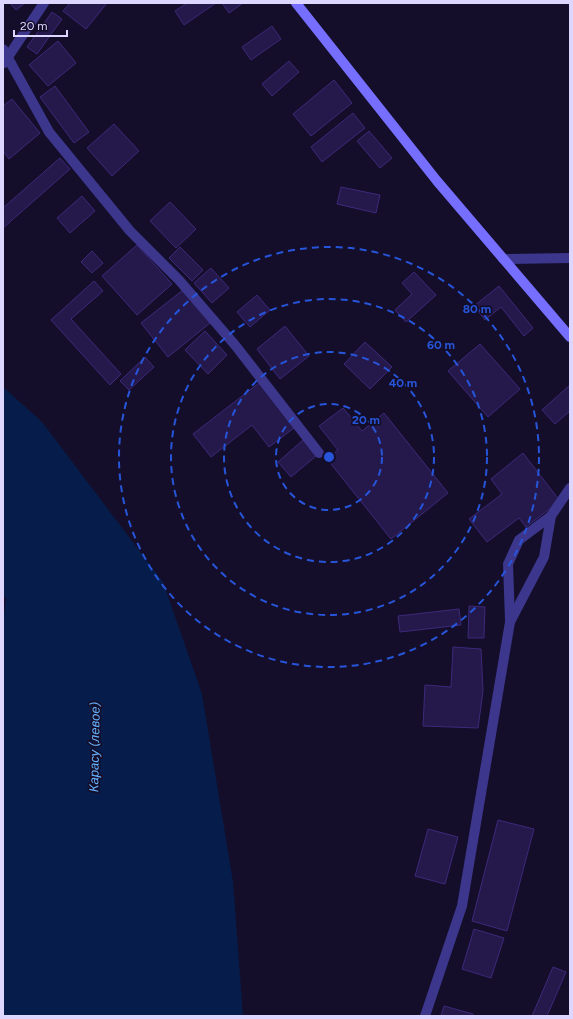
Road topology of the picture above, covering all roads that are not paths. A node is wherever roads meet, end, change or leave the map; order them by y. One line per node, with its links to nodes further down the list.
1 (44, 3): 3 (street)
2 (296, 3): 5 (main road)
3 (4, 57): 7 (street)
4 (570, 258): 5 (street)
5 (503, 259): 6 (main road)
6 (570, 337)
7 (319, 453)
8 (570, 488): 9 (street)
9 (551, 516): 10 (street); 10 (street)
10 (510, 622): 11 (street)
11 (425, 1016)

